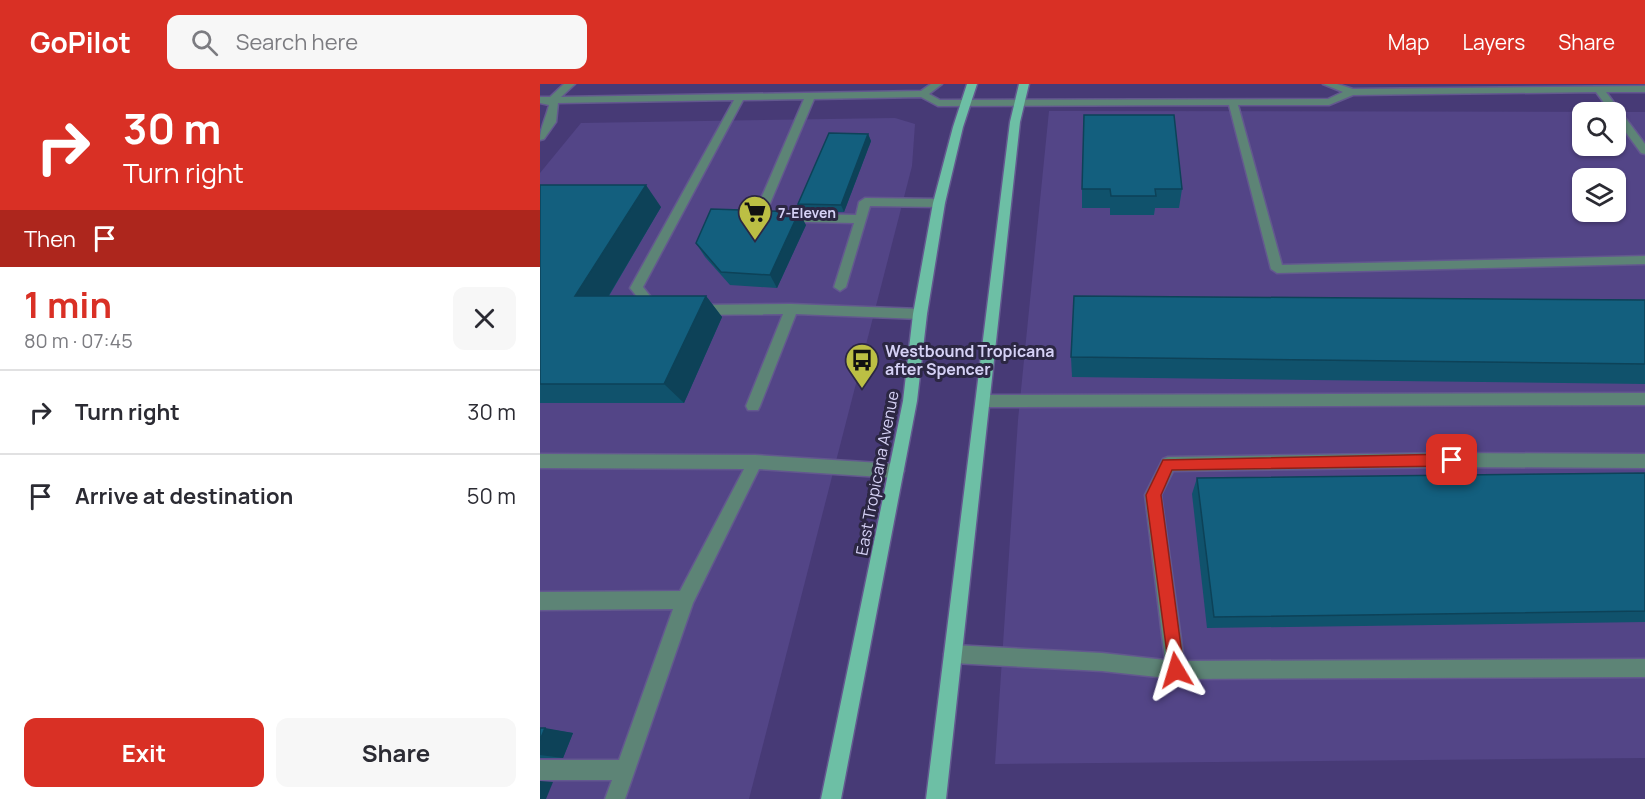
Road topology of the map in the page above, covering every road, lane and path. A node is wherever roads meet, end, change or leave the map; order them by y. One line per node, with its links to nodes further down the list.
1 (570, 84): 14 (street)
2 (937, 84): 10 (street)
3 (972, 84): 15 (main road, East Tropicana Avenue)
4 (1024, 84): 16 (main road)
5 (1328, 84): 9 (street)
6 (1423, 88): 7 (street); 9 (street)
7 (1599, 90): 8 (street); 20 (street)
8 (1645, 90)
9 (1352, 92): 17 (street)
10 (923, 94): 11 (street); 15 (street)
11 (810, 96): 12 (street); 22 (street)
12 (740, 97): 14 (street); 26 (street)
13 (540, 100): 14 (street)
14 (554, 100): 18 (street); 19 (street)
15 (965, 103): 16 (street); 21 (main road, East Tropicana Avenue)
16 (1019, 103): 17 (street); 30 (main road)
17 (1233, 103): 23 (street)
18 (540, 110)
19 (540, 137)
20 (1645, 151)
21 (939, 203): 22 (street); 28 (main road, East Tropicana Avenue)
22 (861, 219): 24 (street)
23 (1645, 260)
24 (840, 287)
25 (791, 309): 27 (street); 28 (street); 31 (street)
26 (666, 310)
27 (689, 310)
28 (920, 314): 35 (main road, East Tropicana Avenue)
29 (1645, 399): 30 (street)
30 (983, 401): 38 (main road)
31 (753, 406)
32 (540, 461): 34 (street)
33 (1645, 461): 40 (street)
34 (755, 462): 35 (street); 36 (street)
35 (896, 471): 44 (main road, East Tropicana Avenue)
36 (685, 600): 37 (street); 42 (street)
37 (540, 601)
38 (953, 654): 40 (street); 45 (main road)
39 (1645, 668): 40 (street)
40 (1176, 670)
41 (540, 770): 42 (street)
42 (625, 770): 43 (street)
43 (615, 799)
44 (831, 799)
45 (936, 799)

